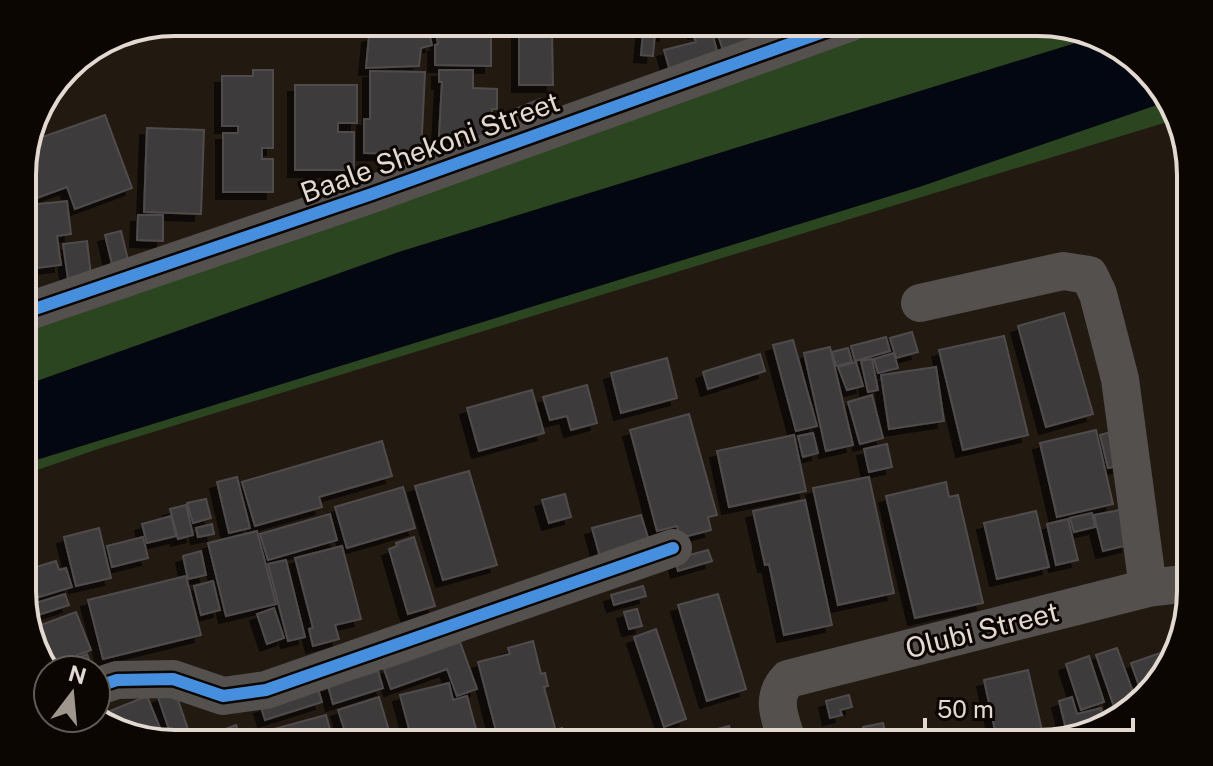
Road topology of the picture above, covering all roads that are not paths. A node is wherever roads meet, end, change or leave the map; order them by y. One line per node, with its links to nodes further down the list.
1 (812, 36): 3 (street, Baale Shekoni Street)
2 (920, 303): 6 (street)
3 (36, 309)
4 (673, 548): 7 (street)
5 (1177, 585): 6 (street, Olubi Street)
6 (1148, 588): 8 (street, Olubi Street)
7 (112, 682)
8 (784, 730)

